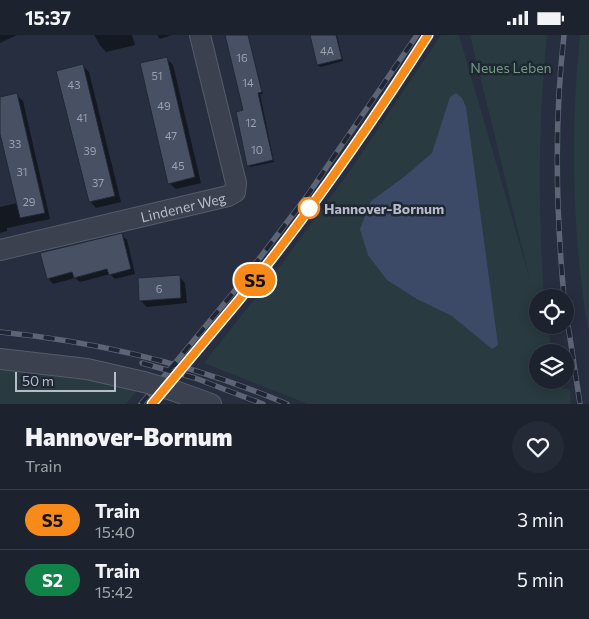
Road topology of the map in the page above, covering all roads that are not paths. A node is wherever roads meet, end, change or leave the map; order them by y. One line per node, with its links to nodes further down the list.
1 (200, 35): 2 (street, Lindener Weg)
2 (0, 250)
3 (0, 359): 4 (street, bridge)
4 (211, 404)

